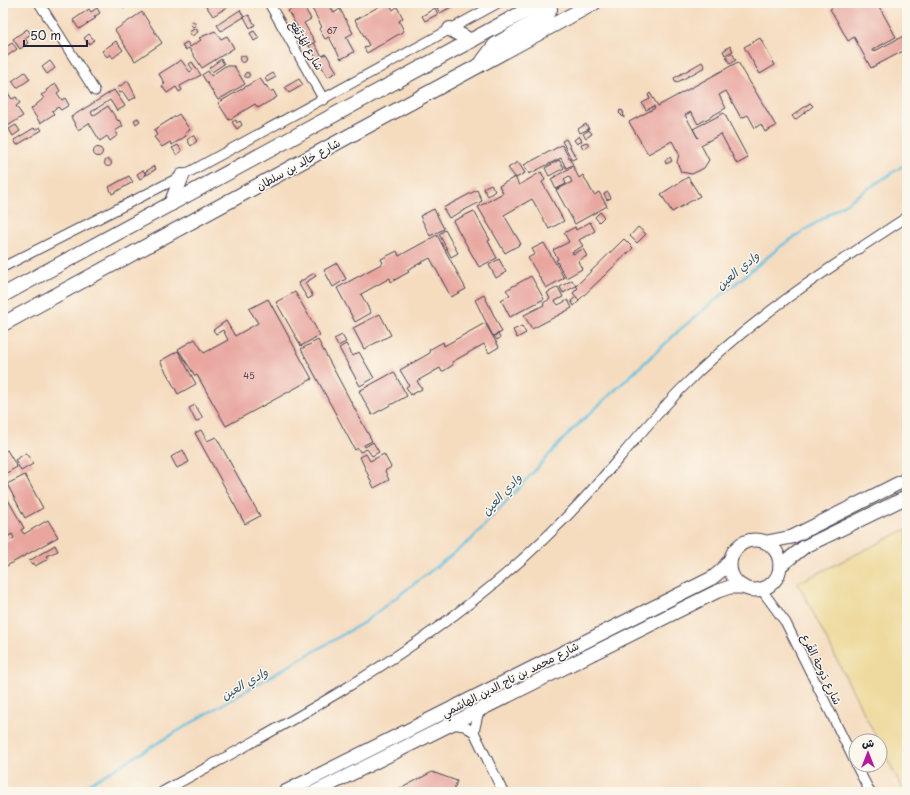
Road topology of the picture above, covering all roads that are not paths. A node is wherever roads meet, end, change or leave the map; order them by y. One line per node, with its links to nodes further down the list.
1 (39, 3): 10 (street)
2 (269, 3): 11 (street, شارع المُرْتَفِع)
3 (498, 3): 7 (street)
4 (540, 3): 8 (main road)
5 (548, 3): 9 (main road)
6 (594, 3): 9 (main road, شارع خالِد بن سلطان)
7 (450, 29): 8 (main road); 11 (street)
8 (471, 40): 13 (main road)
9 (481, 65): 19 (main road, شارع خالِد بن سلطان)
10 (95, 91)
11 (324, 100): 12 (street)
12 (182, 176): 13 (main road); 15 (street)
13 (171, 204): 17 (main road)
14 (907, 217): 32 (street)
15 (3, 267)
16 (3, 285): 17 (street)
17 (18, 287): 18 (main road)
18 (3, 295)
19 (3, 324)
20 (907, 479): 22 (street)
21 (907, 497): 24 (street)
22 (767, 542): 23 (street); 24 (street)
23 (730, 560): 25 (street); 33 (street, شارع محمد بن تاج الدين الهاشمي)
24 (780, 566): 26 (street)
25 (742, 587): 26 (street); 27 (street, شارع محمد بن تاج الدين الهاشمي)
26 (761, 589): 30 (street, شارع دَوحة الفَرع)
27 (479, 710): 28 (street, شارع محمد بن تاج الدين الهاشمي); 29 (street)
28 (452, 724): 29 (street); 34 (street, شارع محمد بن تاج الدين الهاشمي)
29 (474, 732): 35 (street)
30 (848, 749)
31 (860, 773): 36 (street, شارع دَوحة الفَرع)
32 (162, 792)
33 (285, 792)
34 (315, 792)
35 (503, 792)
36 (870, 792)

